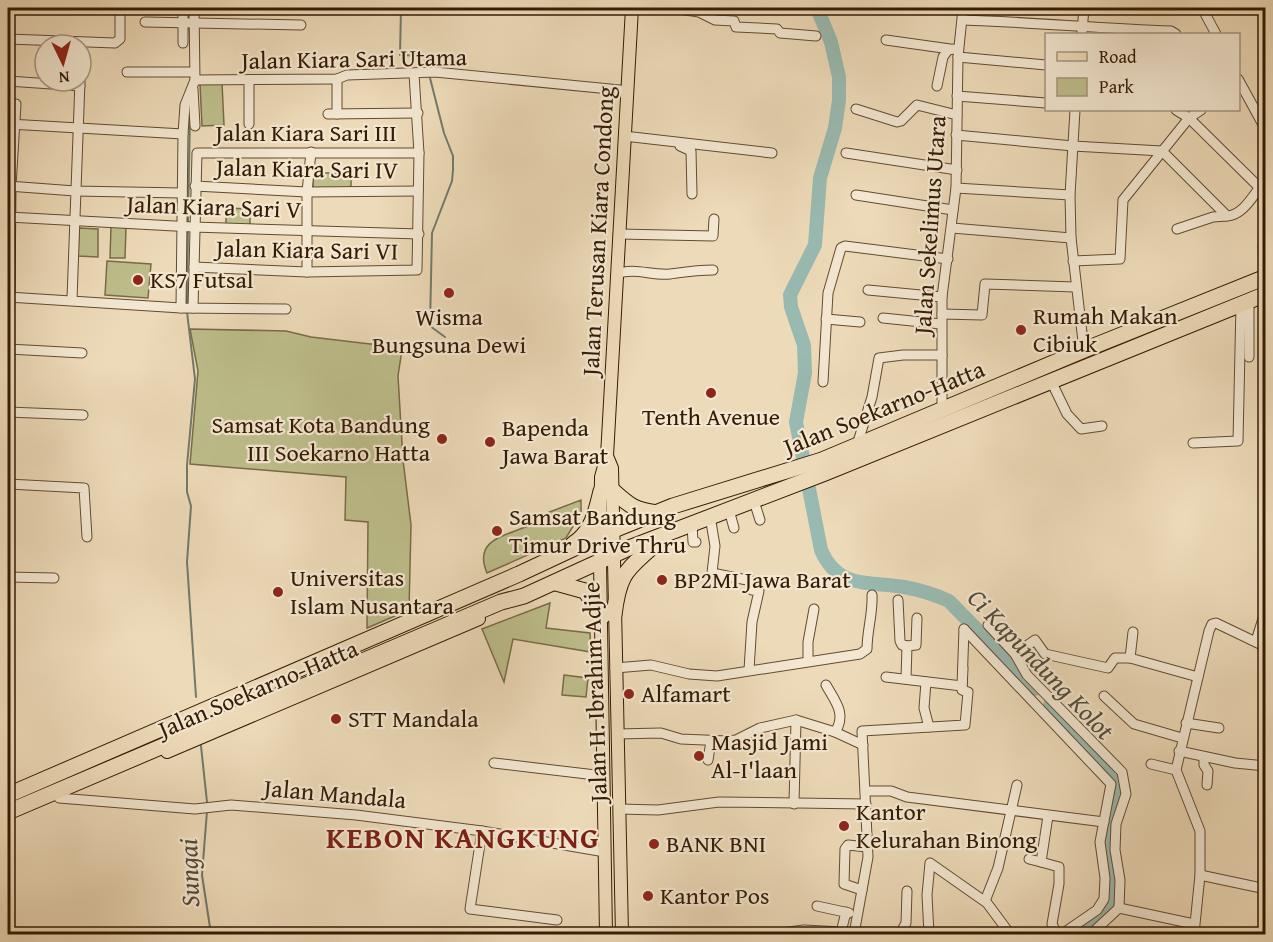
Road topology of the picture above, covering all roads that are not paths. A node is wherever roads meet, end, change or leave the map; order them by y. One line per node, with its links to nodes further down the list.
1 (120, 8): 20 (street)
2 (183, 8): 11 (street)
3 (194, 8): 11 (street)
4 (632, 8): 53 (main road, Jalan Terusan Kiara Condong)
5 (672, 8): 16 (street)
6 (963, 8): 9 (street, Jalan Sekelimus Utara)
7 (1084, 8): 13 (street)
8 (1202, 8): 15 (street)
9 (963, 20): 13 (street); 22 (street, Jalan Sekelimus Utara)
10 (145, 22): 11 (street)
11 (190, 22): 12 (street); 21 (street); 32 (street)
12 (301, 25)
13 (1082, 31): 14 (street)
14 (1174, 33)
15 (1215, 33)
16 (816, 36)
17 (8, 39): 19 (street)
18 (886, 40): 22 (street)
19 (33, 41)
20 (93, 43)
21 (183, 43)
22 (956, 52): 23 (street); 31 (street); 36 (street, Jalan Sekelimus Utara)
23 (1045, 65)
24 (127, 72): 32 (street, Jalan Kiara Sari Utama)
25 (414, 74): 26 (street, Jalan Kiara Sari Utama); 33 (street, Jalan Kiara Sari Utama); 43 (street)
26 (337, 78): 27 (street, Jalan Kiara Sari Utama); 43 (street)
27 (249, 80): 32 (street, Jalan Kiara Sari Utama); 47 (street)
28 (1240, 81): 50 (street)
29 (12, 82): 30 (street); 34 (street)
30 (33, 83)
31 (937, 86)
32 (192, 87): 48 (street); 51 (street)
33 (620, 90)
34 (17, 92)
35 (79, 93): 49 (street)
36 (957, 96): 37 (street); 44 (street, Jalan Sekelimus Utara)
37 (1045, 103)
38 (15, 104): 46 (street)
39 (856, 109): 44 (street)
40 (1075, 111): 54 (street)
41 (1178, 111): 45 (street)
42 (1200, 111): 45 (street)
43 (418, 113): 57 (street)
44 (957, 115): 52 (street, Jalan Sekelimus Utara)
45 (1189, 118): 55 (street); 64 (street)
46 (10, 124): 49 (street); 61 (street)
47 (249, 124)
48 (195, 126)
49 (77, 129): 51 (street); 65 (street)
50 (1266, 130)
51 (183, 134): 68 (street)
52 (957, 135): 54 (street); 60 (street, Jalan Sekelimus Utara)
53 (624, 138): 58 (street); 69 (street); 82 (main road, Jalan Terusan Kiara Condong)
54 (1073, 146): 55 (street); 71 (street)
55 (1162, 151): 73 (street); 85 (street)
56 (311, 152): 57 (street, Jalan Kiara Sari III); 62 (street, Jalan Kiara Sari III); 67 (street)
57 (419, 153): 66 (street)
58 (772, 153)
59 (846, 153): 60 (street)
60 (957, 170): 63 (street, Jalan Sekelimus Utara)
61 (9, 186): 65 (street); 74 (street)
62 (195, 186): 67 (street, Jalan Kiara Sari IV); 77 (street)
63 (956, 188): 71 (street); 72 (street, Jalan Sekelimus Utara)
64 (1263, 190): 73 (street)
65 (75, 191): 68 (street); 76 (street)
66 (418, 191): 67 (street, Jalan Kiara Sari IV); 81 (street)
67 (307, 192): 80 (street)
68 (182, 193): 77 (street)
69 (692, 194)
70 (856, 195): 72 (street)
71 (1070, 195): 83 (street)
72 (953, 210): 78 (street, Jalan Sekelimus Utara)
73 (1227, 216): 79 (street)
74 (9, 217): 76 (street, Jalan Kiara Sari V); 94 (street)
75 (714, 219): 82 (street)
76 (75, 222): 77 (street, Jalan Kiara Sari V); 96 (street)
77 (188, 227): 80 (street, Jalan Kiara Sari V); 86 (street); 98 (street)
78 (952, 228): 83 (street); 84 (street, Jalan Sekelimus Utara)
79 (1177, 229)
80 (307, 230): 81 (street, Jalan Kiara Sari V); 88 (street)
81 (418, 234): 88 (street, Jalan Kiara Sari VI)
82 (619, 234): 89 (main road, Jalan Terusan Kiara Condong)
83 (1071, 238): 85 (street)
84 (948, 259): 95 (street, Jalan Sekelimus Utara); 102 (street)
85 (1073, 261): 91 (street)
86 (194, 267): 88 (street, Jalan Kiara Sari VI); 98 (street)
87 (713, 270): 89 (street)
88 (307, 272)
89 (617, 274): 121 (main road, Jalan Terusan Kiara Condong)
90 (1266, 277): 106 (highway, Jalan Soekarno-Hatta)
91 (1075, 287): 100 (street); 106 (street)
92 (868, 290): 95 (street)
93 (1266, 294): 97 (highway, Jalan Soekarno-Hatta)
94 (9, 297): 96 (street)
95 (942, 297): 100 (street, Jalan Sekelimus Utara)
96 (72, 299): 98 (street)
97 (1245, 302): 109 (street); 110 (highway, Jalan Soekarno-Hatta); 116 (street)
98 (187, 308): 99 (street)
99 (286, 309)
100 (942, 314): 104 (street, Jalan Sekelimus Utara)
101 (884, 318): 104 (street)
102 (826, 319): 103 (street); 111 (street)
103 (860, 321)
104 (941, 324): 108 (street, Jalan Sekelimus Utara)
105 (8, 349): 107 (street)
106 (1084, 350): 112 (highway, Jalan Soekarno-Hatta)
107 (82, 353)
108 (942, 355): 112 (street, Jalan Sekelimus Utara); 117 (street)
109 (1249, 357)
110 (1051, 381): 115 (street); 118 (highway, Jalan Soekarno-Hatta)
111 (823, 382)
112 (942, 409): 117 (highway, Jalan Soekarno-Hatta)
113 (8, 412): 114 (street)
114 (83, 415)
115 (1102, 426)
116 (1193, 443)
117 (857, 445): 118 (highway, Jalan Soekarno-Hatta)
118 (824, 466): 119 (highway, Jalan Soekarno-Hatta)
119 (785, 481): 122 (highway, Jalan Soekarno-Hatta); 124 (highway, Jalan Soekarno-Hatta)
120 (8, 484): 131 (street)
121 (606, 490): 124 (highway); 129 (main road, Jalan Terusan Kiara Condong); 134 (highway)
122 (754, 501): 123 (highway, Jalan Soekarno-Hatta); 126 (street)
123 (729, 510): 125 (highway, Jalan Soekarno-Hatta); 128 (street)
124 (658, 513): 129 (highway, Jalan Soekarno-Hatta)
125 (710, 516): 127 (highway, Jalan Soekarno-Hatta); 158 (street)
126 (760, 520)
127 (692, 524): 130 (highway, Jalan Soekarno-Hatta); 132 (street)
128 (734, 528)
129 (606, 534): 133 (main road, Jalan H. Ibrahim Adjie); 134 (highway, Jalan Soekarno-Hatta)
130 (665, 534): 133 (highway, Jalan Soekarno-Hatta); 144 (highway)
131 (87, 537)
132 (696, 542)
133 (606, 559): 138 (highway, Jalan Soekarno-Hatta); 144 (main road, Jalan H. Ibrahim Adjie)
134 (548, 560): 135 (highway, Jalan Soekarno-Hatta)
135 (519, 574): 184 (main road, Jalan Soekarno-Hatta); 186 (highway, Jalan Soekarno-Hatta)
136 (8, 577): 137 (street)
137 (54, 578)
138 (556, 583): 139 (highway, Jalan Soekarno-Hatta); 144 (highway)
139 (524, 596): 187 (main road, Jalan Soekarno-Hatta); 192 (highway, Jalan Soekarno-Hatta)
140 (872, 596): 155 (street)
141 (898, 600): 150 (street)
142 (814, 609): 155 (street)
143 (1266, 609): 149 (street)
144 (609, 615): 156 (main road, Jalan H. Ibrahim Adjie); 181 (main road, Jalan H. Ibrahim Adjie)
145 (917, 618): 150 (street)
146 (988, 625): 148 (street)
147 (1133, 632): 154 (street)
148 (1000, 641): 152 (street); 153 (street)
149 (1256, 641): 151 (street); 160 (street)
150 (908, 646): 161 (street)
151 (1266, 647)
152 (988, 652): 162 (street); 195 (street)
153 (1015, 654): 154 (street); 207 (street)
154 (1130, 658): 160 (street)
155 (808, 661): 158 (street)
156 (615, 668): 158 (street); 170 (main road, Jalan H. Ibrahim Adjie)
157 (963, 668): 167 (street)
158 (749, 670)
159 (886, 677): 161 (street)
160 (1198, 677): 166 (street)
161 (906, 680): 162 (street)
162 (926, 682): 167 (street)
163 (826, 685): 169 (street)
164 (1104, 696): 171 (street)
165 (796, 720): 169 (street); 172 (street); 188 (street)
166 (1186, 723): 168 (street); 171 (street)
167 (929, 727): 173 (street)
168 (1219, 728)
169 (835, 732): 173 (street)
170 (617, 734): 172 (street); 190 (main road, Jalan H. Ibrahim Adjie)
171 (1182, 738): 174 (street)
172 (711, 741): 176 (street)
173 (863, 745): 185 (street)
174 (1179, 751): 175 (street); 180 (street)
175 (1204, 758): 179 (street); 183 (street)
176 (708, 760)
177 (494, 763): 181 (street)
178 (1151, 764): 180 (street)
179 (1266, 766)
180 (1176, 770): 201 (street)
181 (604, 776): 198 (main road, Jalan H. Ibrahim Adjie)
182 (1017, 785): 191 (street)
183 (1207, 785)
184 (8, 789)
185 (866, 791): 189 (street); 191 (street)
186 (8, 795)
187 (59, 798): 194 (main road, Jalan Soekarno-Hatta); 196 (street, Jalan Mandala)
188 (794, 804): 189 (street); 190 (street)
189 (866, 804): 197 (street)
190 (619, 809): 213 (main road, Jalan H. Ibrahim Adjie)
191 (1012, 809): 193 (street); 205 (street)
192 (8, 812)
193 (1048, 816): 195 (street); 200 (street)
194 (8, 818)
195 (1104, 822): 220 (street)
196 (482, 831): 198 (street, Jalan Mandala); 210 (street)
197 (867, 847): 203 (street); 203 (street)
198 (605, 852): 212 (main road, Jalan H. Ibrahim Adjie)
199 (1029, 859): 200 (street)
200 (1041, 862): 219 (street)
201 (1200, 875): 202 (street); 211 (street)
202 (1266, 889)
203 (862, 890): 209 (street)
204 (907, 891): 216 (street)
205 (985, 901): 217 (street); 218 (street)
206 (817, 906): 208 (street)
207 (1119, 908): 211 (street); 221 (street)
208 (846, 912): 209 (street); 214 (street)
209 (857, 914): 215 (street)
210 (557, 920)
211 (1194, 924): 222 (street)
212 (606, 934)
213 (622, 934)
214 (773, 934)
215 (854, 934)
216 (900, 934)
217 (929, 934)
218 (1010, 934)
219 (1057, 934)
220 (1062, 934)
221 (1091, 934)
222 (1194, 934)

